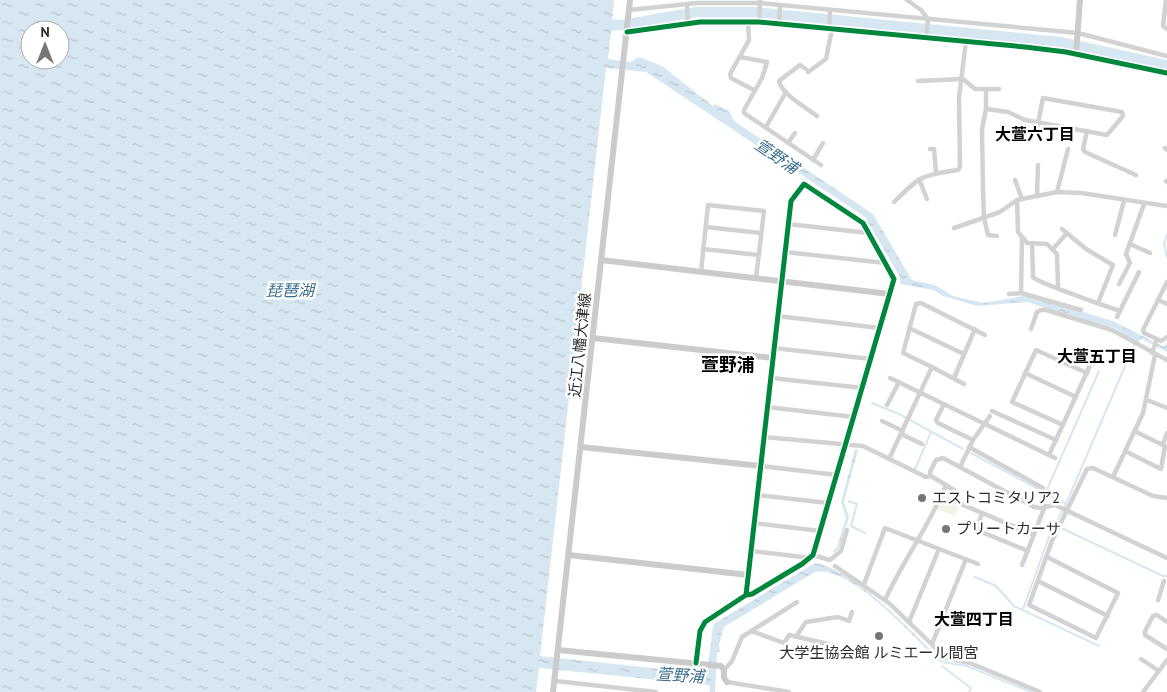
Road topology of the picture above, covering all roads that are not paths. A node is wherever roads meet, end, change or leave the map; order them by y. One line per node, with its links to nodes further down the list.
1 (630, 0): 11 (street, 近江八幡大津線)
2 (796, 0): 9 (street)
3 (907, 0): 12 (street)
4 (1080, 0): 20 (street)
5 (1165, 0): 18 (street)
6 (760, 3): 7 (street); 8 (street); 13 (street)
7 (687, 5): 11 (street); 14 (street)
8 (780, 7): 9 (street); 16 (street)
9 (795, 7): 10 (street)
10 (830, 11): 12 (street); 17 (street)
11 (629, 13): 19 (street, 近江八幡大津線)
12 (928, 20): 20 (street); 21 (street)
13 (759, 21): 15 (street); 16 (street)
14 (688, 22): 15 (street); 19 (street)
15 (748, 22): 25 (street)
16 (779, 23): 17 (street)
17 (830, 28): 21 (street); 32 (street)
18 (1167, 29)
19 (627, 31): 77 (street, 近江八幡大津線)
20 (1078, 35): 23 (street); 24 (street)
21 (926, 36): 22 (street)
22 (966, 41): 23 (street); 27 (street)
23 (1077, 53): 26 (street)
24 (1167, 56)
25 (740, 57): 30 (street); 30 (street)
26 (1167, 73)
27 (963, 79): 28 (street); 29 (street); 47 (street)
28 (918, 81)
29 (986, 89): 31 (street); 33 (street)
30 (754, 90): 36 (street)
31 (999, 90)
32 (786, 92): 34 (street); 36 (street)
33 (986, 109): 35 (street); 59 (street)
34 (817, 116)
35 (1038, 123): 37 (street); 37 (street); 39 (street)
36 (766, 127): 40 (street)
37 (1087, 131): 48 (street)
38 (795, 133): 40 (street)
39 (1036, 134)
40 (788, 143): 44 (street)
41 (823, 143): 44 (street)
42 (930, 149): 47 (street)
43 (1068, 149): 51 (street)
44 (813, 160): 45 (street)
45 (821, 165)
46 (1038, 165): 52 (street)
47 (936, 173): 49 (street)
48 (1136, 175)
49 (920, 179): 53 (street); 56 (street)
50 (1015, 180): 54 (street)
51 (1057, 192): 52 (street); 55 (street)
52 (1036, 195): 54 (street)
53 (927, 199)
54 (1019, 200): 59 (street); 69 (street)
55 (1124, 201): 57 (street); 67 (street)
56 (894, 202)
57 (1144, 204): 58 (street); 71 (street)
58 (1167, 206)
59 (984, 218): 62 (street); 68 (street)
60 (788, 224): 65 (street); 65 (street); 74 (street)
61 (706, 226): 64 (street); 64 (street); 72 (street)
62 (954, 228)
63 (1062, 229): 66 (street)
64 (761, 233): 76 (street)
65 (868, 233): 78 (street)
66 (1067, 233): 73 (street); 90 (street)
67 (1115, 235)
68 (997, 236)
69 (1022, 237): 70 (street); 86 (street)
70 (1032, 243): 73 (street); 85 (street)
71 (1130, 244): 75 (street); 84 (street)
72 (703, 249): 76 (street); 79 (street)
73 (1053, 249): 85 (street)
74 (785, 252): 78 (street); 82 (street)
75 (1150, 253)
76 (759, 255): 81 (street)
77 (602, 260): 79 (street); 101 (street, 近江八幡大津線)
78 (886, 263): 87 (street)
79 (701, 272): 81 (street)
80 (1139, 272): 93 (street)
81 (756, 278): 82 (street)
82 (781, 281): 87 (street); 94 (street)
83 (1167, 282): 89 (street)
84 (1120, 284)
85 (1058, 287): 90 (street)
86 (1021, 292): 88 (street); 92 (street)
87 (890, 294): 96 (street)
88 (1010, 294)
89 (1158, 300): 91 (street); 103 (street)
90 (1098, 302): 93 (street)
91 (1167, 304)
92 (1081, 310)
93 (1120, 311): 95 (street)
94 (778, 316): 96 (street); 104 (street)
95 (1117, 317)
96 (880, 328): 109 (street)
97 (909, 328): 98 (street); 106 (street); 112 (street)
98 (976, 328): 100 (street); 106 (street)
99 (1031, 329): 107 (street)
100 (985, 335)
101 (593, 338): 108 (street); 141 (street, 近江八幡大津線)
102 (1166, 341): 103 (street)
103 (1156, 343): 107 (street)
104 (774, 348): 108 (street); 109 (street)
105 (1167, 353): 110 (street)
106 (964, 354): 117 (street)
107 (1153, 354): 110 (street); 123 (street)
108 (773, 358): 115 (street)
109 (871, 359): 120 (street)
110 (1166, 360)
111 (1092, 361): 113 (street)
112 (932, 368): 117 (street); 121 (street)
113 (1087, 372): 114 (street); 122 (street)
114 (1025, 373): 122 (street); 131 (street)
115 (771, 378): 120 (street); 126 (street)
116 (890, 378): 118 (street)
117 (954, 378): 119 (street)
118 (899, 382): 121 (street); 125 (street)
119 (964, 384)
120 (862, 388): 128 (street)
121 (920, 392): 124 (street); 133 (street)
122 (1076, 397): 131 (street)
123 (1147, 400): 127 (street); 132 (street)
124 (944, 404): 130 (street); 136 (street)
125 (886, 405)
126 (767, 407): 128 (street); 135 (street)
127 (1167, 408)
128 (854, 417): 140 (street)
129 (882, 421): 133 (street)
130 (984, 424): 136 (street); 137 (street); 144 (street)
131 (1063, 424): 137 (street)
132 (1134, 431): 139 (street); 143 (street)
133 (902, 432): 138 (street); 146 (street)
134 (1167, 433): 139 (street)
135 (764, 437): 140 (street); 147 (street)
136 (973, 440): 142 (street)
137 (1056, 440): 144 (street)
138 (922, 444)
139 (1163, 444): 149 (street)
140 (845, 446): 146 (street); 151 (street)
141 (581, 447): 147 (street); 170 (street, 近江八幡大津線)
142 (969, 447): 148 (street); 155 (street)
143 (1125, 451): 149 (street); 153 (street)
144 (1049, 456): 145 (street)
145 (1055, 458)
146 (889, 459): 152 (street)
147 (761, 466): 151 (street); 156 (street)
148 (960, 468): 152 (street); 159 (street)
149 (1160, 469): 150 (street)
150 (1167, 472)
151 (837, 475): 158 (street)
152 (931, 476): 154 (street)
153 (1112, 477): 157 (street); 160 (street)
154 (946, 485): 161 (street); 166 (street)
155 (1043, 488)
156 (758, 495): 158 (street); 162 (street)
157 (1167, 498)
158 (828, 503): 164 (street)
159 (1045, 506): 160 (street); 165 (street)
160 (1066, 512): 171 (street); 173 (street)
161 (982, 514): 165 (street); 169 (street)
162 (754, 523): 164 (street); 168 (street)
163 (847, 530): 172 (street)
164 (820, 531): 172 (street)
165 (1034, 535): 169 (street)
166 (917, 540): 167 (street); 180 (street); 183 (street)
167 (939, 549): 174 (street); 188 (street)
168 (751, 551): 172 (street); 178 (street)
169 (1028, 551): 176 (street)
170 (568, 555): 178 (street); 195 (street, 近江八幡大津線)
171 (1166, 556)
172 (812, 557): 182 (street)
173 (1046, 557): 179 (street); 187 (street)
174 (966, 560): 175 (street); 193 (street)
175 (978, 564)
176 (1022, 565)
177 (835, 566): 180 (street)
178 (749, 575): 182 (street)
179 (1038, 581): 187 (street); 187 (street)
180 (864, 584): 183 (street)
181 (1165, 584): 184 (street)
182 (746, 595): 198 (street)
183 (885, 600): 188 (street)
184 (1158, 600)
185 (797, 602): 190 (street)
186 (852, 612): 191 (street)
187 (1108, 616)
188 (909, 622): 193 (street)
189 (1167, 622): 194 (street)
190 (751, 631): 191 (street); 199 (street)
191 (797, 635): 192 (street)
192 (828, 644)
193 (932, 644): 208 (street)
194 (1167, 649)
195 (558, 652): 198 (street); 201 (street, 近江八幡大津線)
196 (1141, 659): 200 (street)
197 (1167, 660): 200 (street)
198 (696, 664): 199 (street)
199 (724, 670): 202 (street)
200 (1159, 671): 209 (street)
201 (555, 682): 203 (street); 205 (street, 近江八幡大津線)
202 (727, 682): 207 (street)
203 (605, 689): 204 (street)
204 (631, 691): 206 (street)
205 (554, 692)
206 (656, 692)
207 (789, 692)
208 (1040, 692)
209 (1144, 692)

